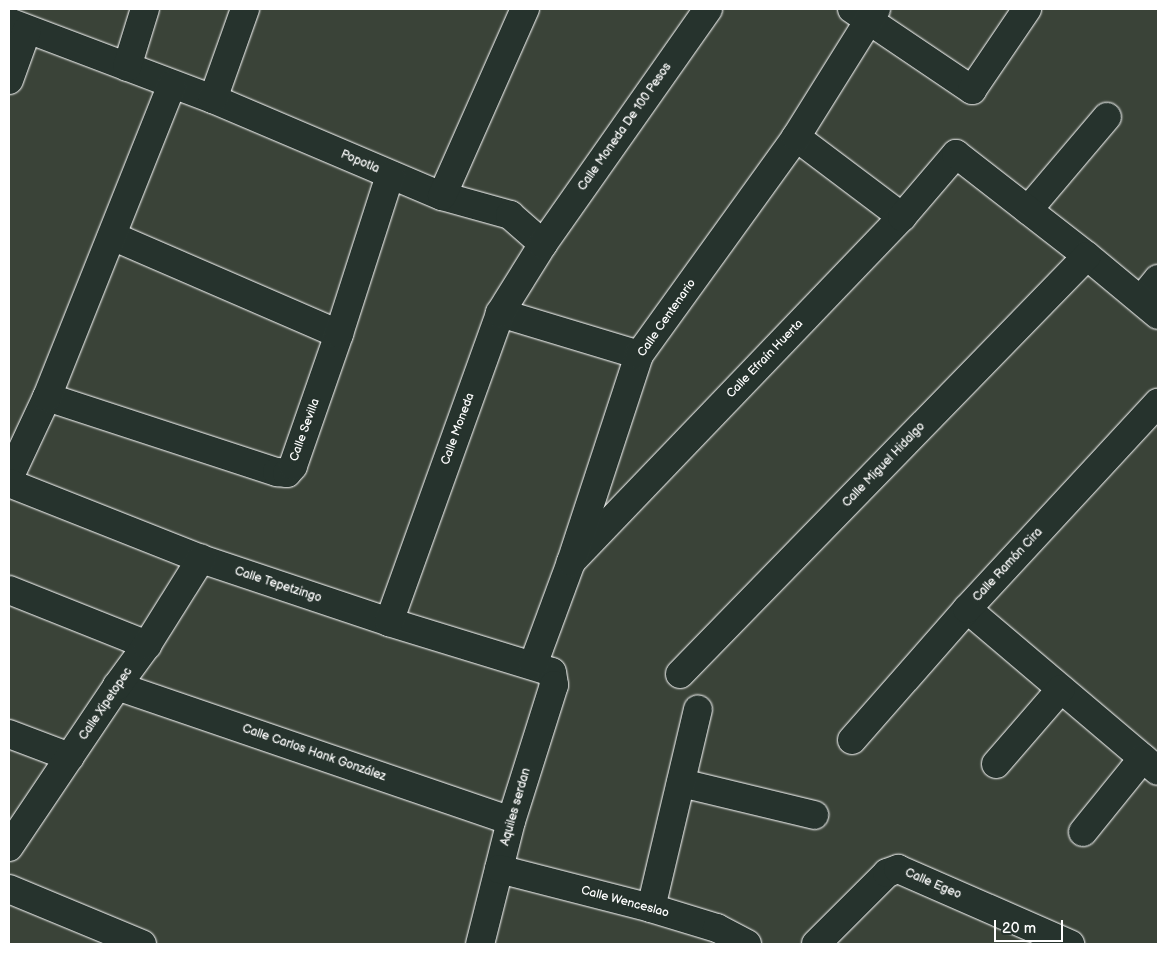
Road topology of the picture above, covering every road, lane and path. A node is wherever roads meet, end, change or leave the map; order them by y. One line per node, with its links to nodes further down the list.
1 (145, 9): 8 (street)
2 (245, 9): 11 (street)
3 (524, 9): 15 (street)
4 (708, 9): 19 (street, Calle Moneda De 100 Pesos)
5 (1027, 9): 6 (street)
6 (865, 13): 13 (street, Calle Centenario)
7 (18, 26): 8 (street, Popotla); 9 (street)
8 (128, 67): 10 (street, Popotla)
9 (9, 80)
10 (172, 85): 11 (street, Popotla); 18 (street)
11 (212, 100): 14 (street, Popotla)
12 (1107, 117): 16 (street)
13 (796, 137): 17 (street); 25 (street, Calle Centenario)
14 (390, 175): 15 (street, Popotla); 24 (street, Calle Sevilla)
15 (442, 196): 19 (street, Popotla)
16 (1028, 210): 17 (street, Calle Efraín Huerta); 20 (street)
17 (902, 217): 31 (street, Calle Efraín Huerta)
18 (112, 236): 24 (street); 26 (street)
19 (543, 244): 23 (street, Calle Moneda)
20 (1087, 256): 22 (street); 37 (street, Calle Miguel Hidalgo)
21 (1158, 279): 22 (street)
22 (1149, 307)
23 (500, 313): 25 (street); 34 (street, Calle Moneda)
24 (339, 334): 26 (street, Calle Sevilla)
25 (639, 355): 31 (street, Calle Centenario)
26 (47, 398): 28 (street)
27 (1158, 403): 33 (street, Calle Ramón Cira)
28 (9, 478)
29 (9, 483): 30 (street, Calle Tepetzingo)
30 (201, 559): 34 (street, Calle Tepetzingo); 35 (street, Calle Xipetopec)
31 (571, 562): 36 (street, Calle Centenario)
32 (9, 590): 35 (street)
33 (967, 609): 39 (street, Calle Ramón Cira); 42 (street)
34 (389, 622): 36 (street, Calle Tepetzingo)
35 (148, 645): 38 (street, Calle Xipetopec)
36 (543, 668): 48 (street, Aquiles serdan)
37 (680, 674)
38 (118, 686): 43 (street, Calle Xipetopec); 48 (street, Calle Carlos Hank González)
39 (1061, 689): 44 (street); 45 (street, Calle Ramón Cira)
40 (698, 709): 46 (street)
41 (9, 734): 43 (street)
42 (852, 740)
43 (70, 757): 50 (street, Calle Xipetopec)
44 (996, 764)
45 (1154, 767): 49 (street)
46 (681, 783): 47 (street); 53 (street)
47 (814, 815)
48 (511, 821): 51 (street, Aquiles serdan)
49 (1083, 832)
50 (9, 847)
51 (499, 869): 53 (street, Calle Wenceslao); 55 (street, Aquiles serdan)
52 (9, 890): 54 (street)
53 (651, 908): 56 (street, Calle Wenceslao)
54 (142, 944)
55 (480, 944)
56 (747, 944)
57 (816, 944): 58 (street, Calle Egeo)
58 (1070, 944)

